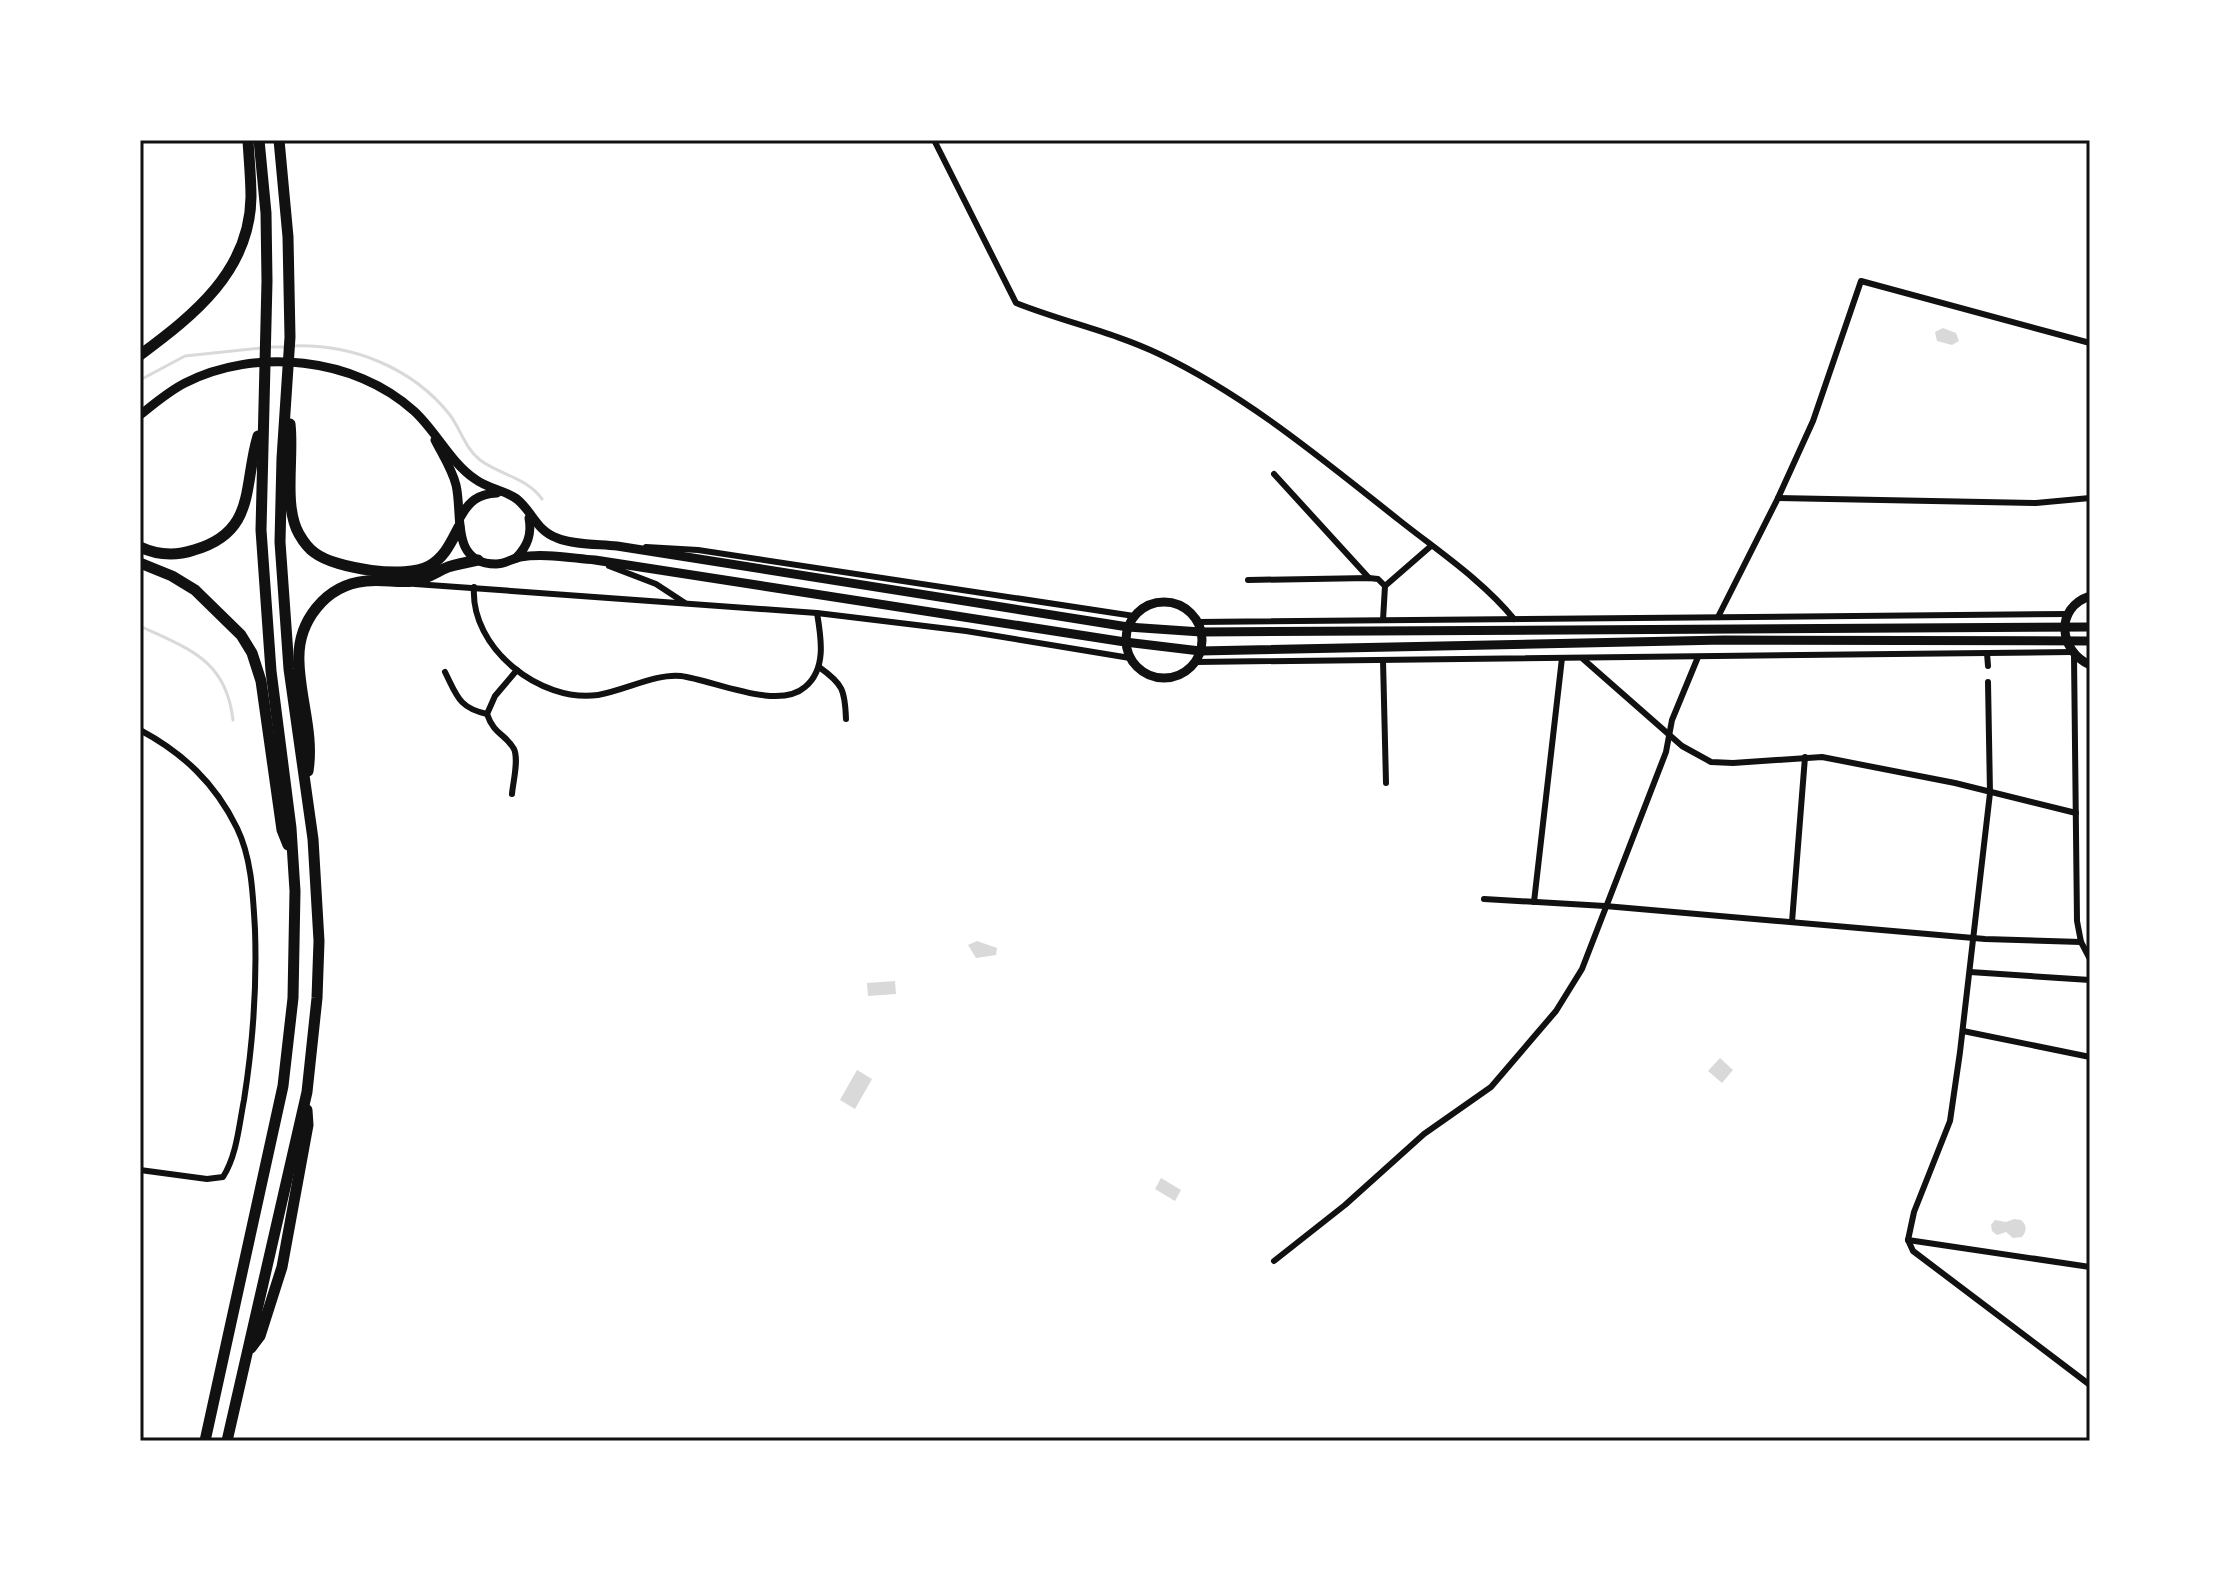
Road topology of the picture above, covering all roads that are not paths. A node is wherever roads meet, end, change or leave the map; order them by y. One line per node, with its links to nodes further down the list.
1 (248, 140): 6 (highway)
2 (259, 140): 10 (highway)
3 (279, 140): 7 (highway)
4 (934, 140): 20 (street)
5 (2090, 343): 15 (street)
6 (140, 355)
7 (287, 392): 18 (highway); 66 (highway)
8 (159, 400): 9 (main road); 11 (main road); 12 (main road)
9 (140, 415)
10 (262, 424): 21 (highway); 71 (highway)
11 (140, 425)
12 (430, 429): 14 (main road); 18 (main road)
13 (1274, 474): 26 (street)
14 (501, 492): 17 (main road); 18 (main road)
15 (1778, 498): 16 (street); 36 (street)
16 (2090, 498)
17 (529, 514): 19 (main road); 22 (main road)
18 (460, 523): 23 (main road)
19 (617, 546): 35 (street); 39 (main road)
20 (1431, 546): 29 (street); 37 (street)
21 (140, 547)
22 (516, 558): 23 (main road); 24 (main road)
23 (478, 560): 28 (highway)
24 (595, 560): 32 (street); 45 (main road)
25 (140, 563): 71 (highway)
26 (1369, 578): 27 (street); 29 (street)
27 (1248, 580)
28 (395, 582): 30 (street); 66 (highway)
29 (1385, 586): 38 (street)
30 (474, 587): 32 (street); 58 (street)
31 (2090, 596): 34 (main road)
32 (686, 603): 33 (street)
33 (817, 613): 50 (street); 57 (street)
34 (2068, 614): 36 (street); 41 (main road)
35 (1134, 616): 39 (main road); 40 (main road)
36 (1718, 617): 37 (street)
37 (1514, 619): 38 (street)
38 (1383, 620): 40 (street)
39 (1128, 627): 40 (main road); 45 (main road)
40 (1199, 627): 41 (main road); 46 (main road)
41 (2064, 627): 42 (main road); 43 (main road)
42 (2090, 627)
43 (2066, 641): 44 (main road); 46 (main road); 48 (main road)
44 (2090, 641)
45 (1125, 642): 46 (main road); 50 (main road)
46 (1200, 651): 54 (main road)
47 (1987, 653): 48 (street); 49 (street); 56 (street)
48 (2073, 654): 55 (main road); 70 (street)
49 (1698, 657): 52 (street); 64 (street)
50 (1130, 658): 54 (main road)
51 (1562, 658): 52 (street); 53 (street); 73 (street)
52 (1582, 658): 64 (street)
53 (1383, 660): 54 (street); 67 (street)
54 (1195, 662)
55 (2090, 665)
56 (1988, 666)
57 (819, 667): 58 (street); 62 (street)
58 (517, 670): 61 (street)
59 (445, 672): 61 (street)
60 (1988, 682): 68 (street)
61 (487, 714): 69 (street)
62 (846, 719)
63 (140, 730): 83 (street)
64 (1669, 734): 65 (street); 74 (street)
65 (1805, 757): 68 (street); 75 (street)
66 (305, 783): 89 (highway)
67 (1386, 783)
68 (1990, 793): 70 (street); 76 (street)
69 (512, 794)
70 (2076, 813): 77 (street)
71 (291, 855): 88 (highway)
72 (1484, 899): 73 (street)
73 (1534, 902): 74 (street)
74 (1605, 906): 75 (street); 85 (street)
75 (1792, 922): 76 (street)
76 (1974, 938): 77 (street); 79 (street)
77 (2081, 942): 78 (street)
78 (2089, 953)
79 (1970, 972): 80 (street); 81 (street)
80 (2090, 980)
81 (1963, 1031): 82 (street); 84 (street)
82 (2090, 1057)
83 (140, 1170)
84 (1908, 1240): 86 (street); 87 (street)
85 (1274, 1261)
86 (2090, 1267)
87 (2090, 1385)
88 (205, 1441)
89 (227, 1441)

